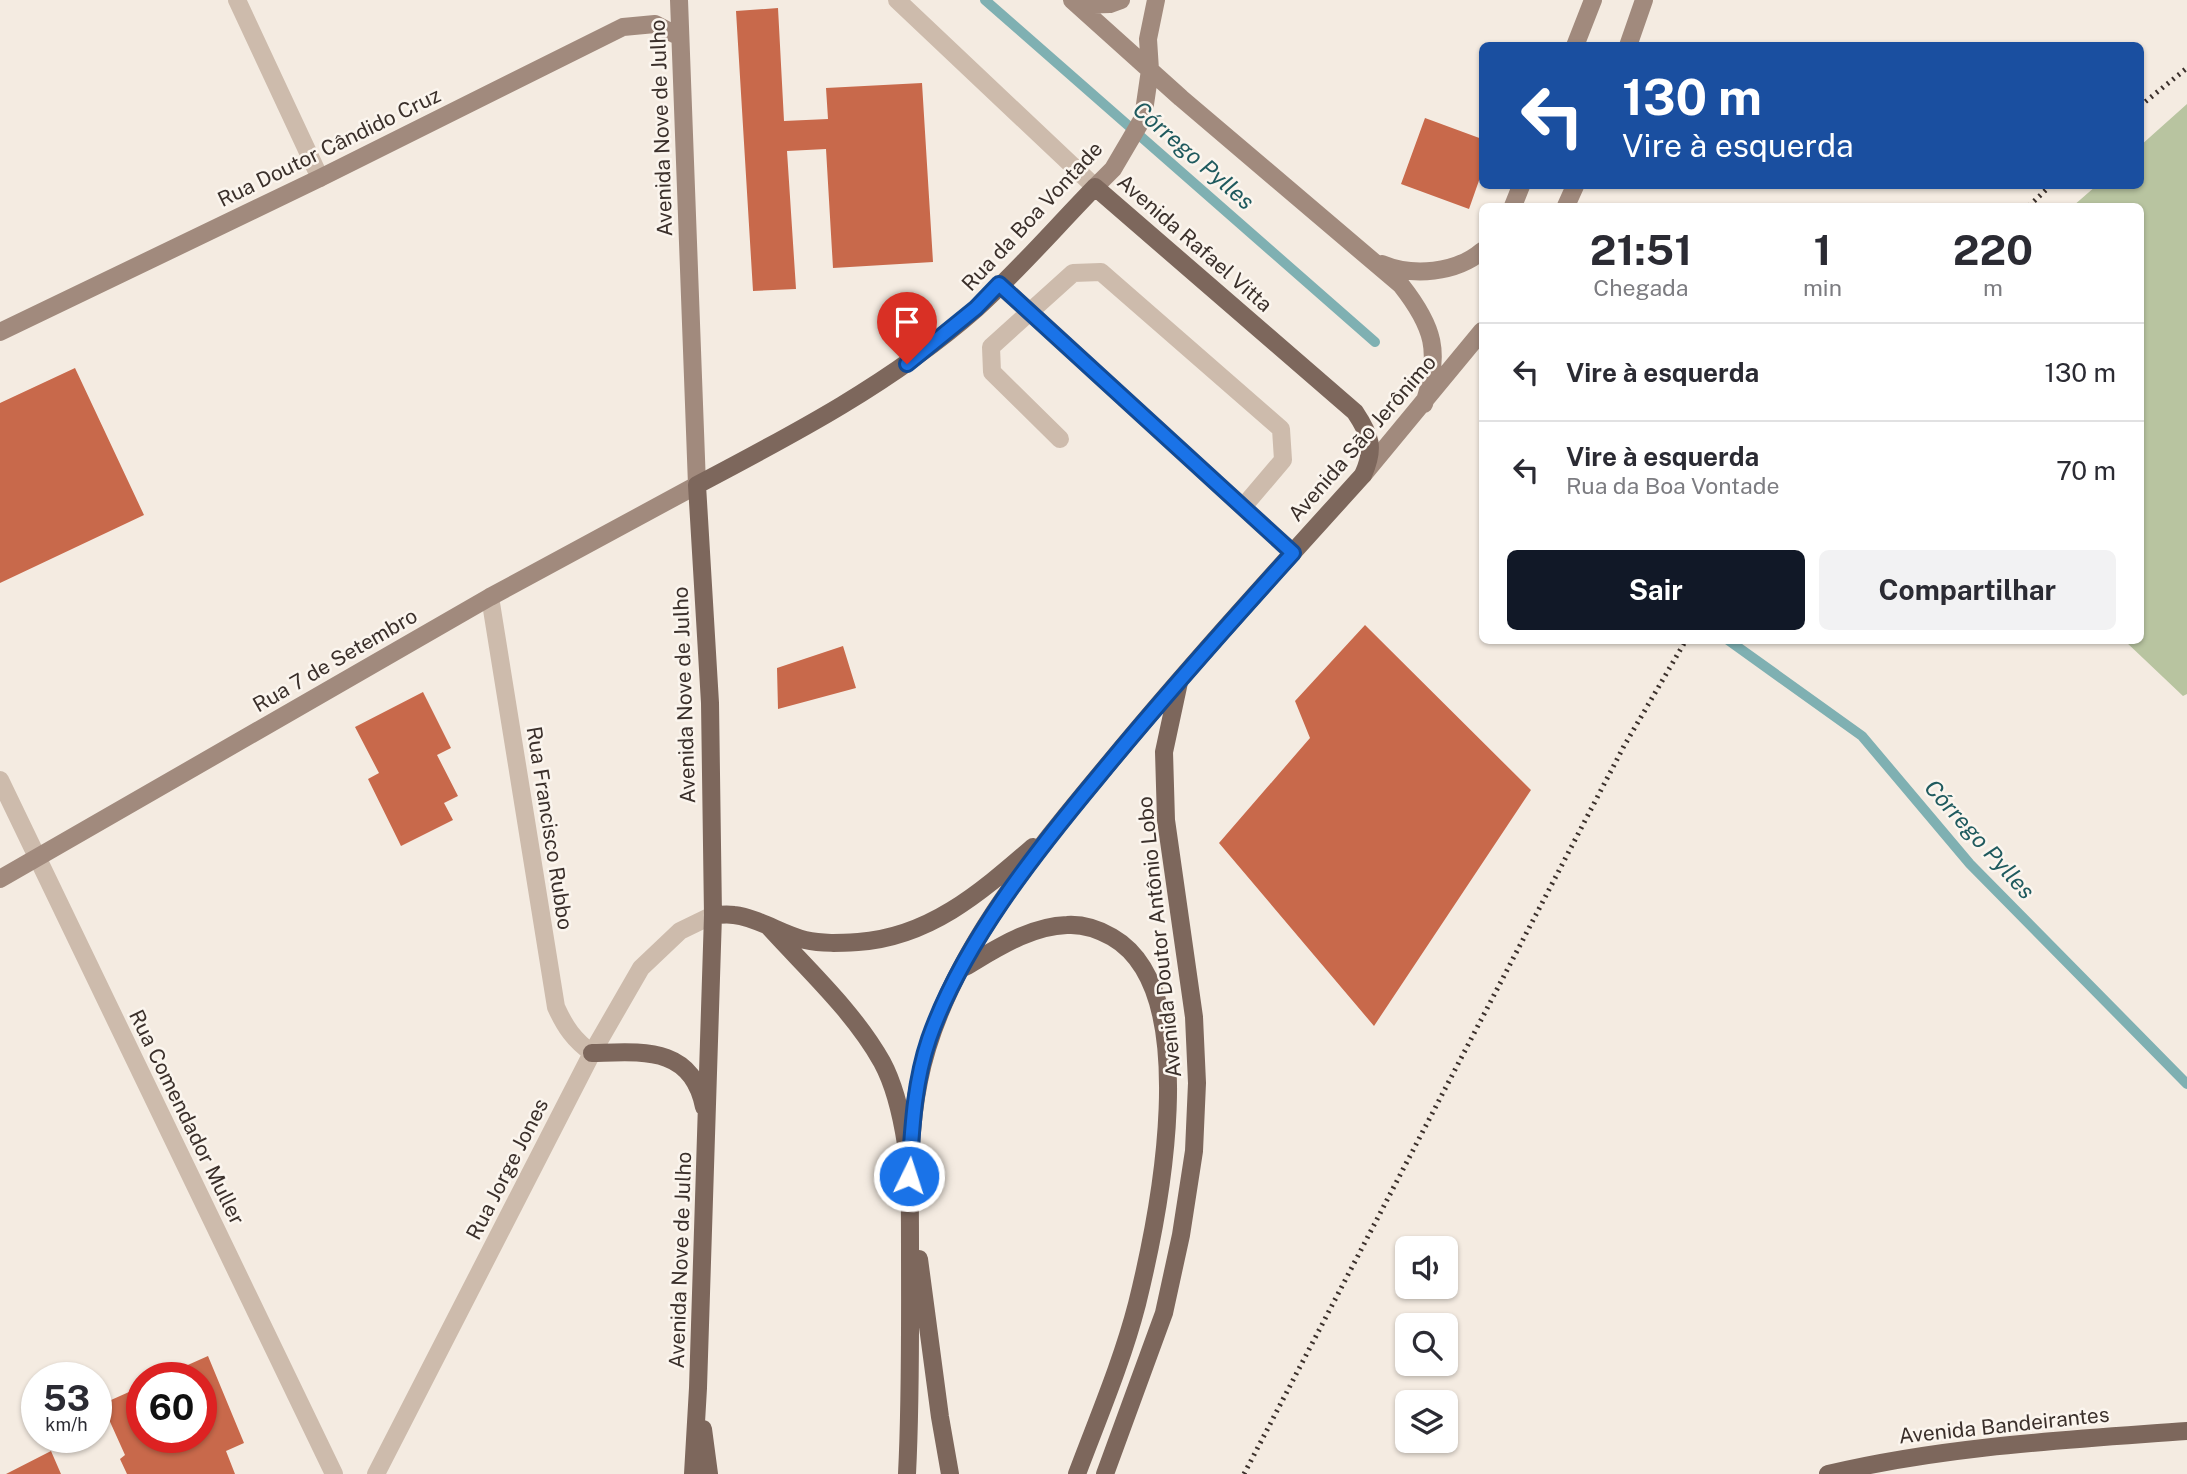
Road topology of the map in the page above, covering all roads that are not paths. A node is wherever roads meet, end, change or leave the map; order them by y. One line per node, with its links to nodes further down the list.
1 (237, 0): 13 (street)
2 (679, 0): 9 (main road, Avenida Nove de Julho)
3 (897, 0): 14 (street, Avenida Rafael Vitta)
4 (1121, 0): 8 (main road)
5 (1156, 0): 12 (main road, Rua da Boa Vontade)
6 (1593, 0): 10 (main road)
7 (1644, 0): 11 (main road)
8 (1075, 3): 12 (main road)
9 (680, 37): 13 (main road, Rua Doutor Cândido Cruz); 24 (main road, Avenida Nove de Julho)
10 (1577, 42)
11 (1629, 42)
12 (1150, 70): 14 (main road, Rua da Boa Vontade); 16 (main road)
13 (320, 178): 19 (main road, Rua Doutor Cândido Cruz)
14 (1095, 187): 17 (main road, Rua da Boa Vontade); 23 (main road, Avenida Rafael Vitta)
15 (1479, 254): 16 (main road)
16 (1372, 259): 21 (main road)
17 (999, 284): 18 (street); 24 (main road, Rua da Boa Vontade)
18 (1030, 312): 22 (street); 25 (street); 25 (street)
19 (0, 332)
20 (1479, 335): 21 (main road, Avenida São Jerônimo)
21 (1424, 404): 23 (main road, Avenida São Jerônimo)
22 (1060, 439)
23 (1363, 475): 26 (main road, Avenida São Jerônimo)
24 (697, 485): 27 (main road, Rua 7 de Setembro); 33 (main road, Avenida Nove de Julho)
25 (1243, 507): 26 (street)
26 (1293, 553): 28 (main road, Avenida São Jerônimo)
27 (490, 597): 31 (main road, Rua 7 de Setembro); 36 (street, Rua Francisco Rubbo)
28 (1180, 678): 30 (main road, Avenida São Jerônimo); 50 (main road, Avenida Doutor Antônio Lobo)
29 (0, 780): 31 (street, Rua Comendador Muller)
30 (1055, 828): 34 (main road); 35 (main road, Avenida São Jerônimo)
31 (37, 858): 32 (main road, Rua 7 de Setembro); 42 (street, Rua Comendador Muller)
32 (0, 879)
33 (713, 915): 34 (main road); 36 (street, Rua Jorge Jones); 37 (main road, Avenida Nove de Julho)
34 (769, 927): 38 (main road)
35 (962, 969): 38 (main road, Avenida São Jerônimo); 49 (main road)
36 (593, 1053): 37 (main road); 43 (street, Rua Jorge Jones)
37 (708, 1125): 39 (main road, Avenida Nove de Julho)
38 (909, 1176): 40 (main road, Avenida São Jerônimo); 48 (main road)
39 (698, 1388): 44 (main road); 45 (main road)
40 (909, 1420): 46 (main road); 47 (main road)
41 (2187, 1431): 51 (main road, Avenida Bandeirantes)
42 (334, 1474)
43 (376, 1474)
44 (692, 1474)
45 (709, 1474)
46 (907, 1474)
47 (915, 1474)
48 (950, 1474)
49 (1077, 1474)
50 (1105, 1474)
51 (1828, 1474)

